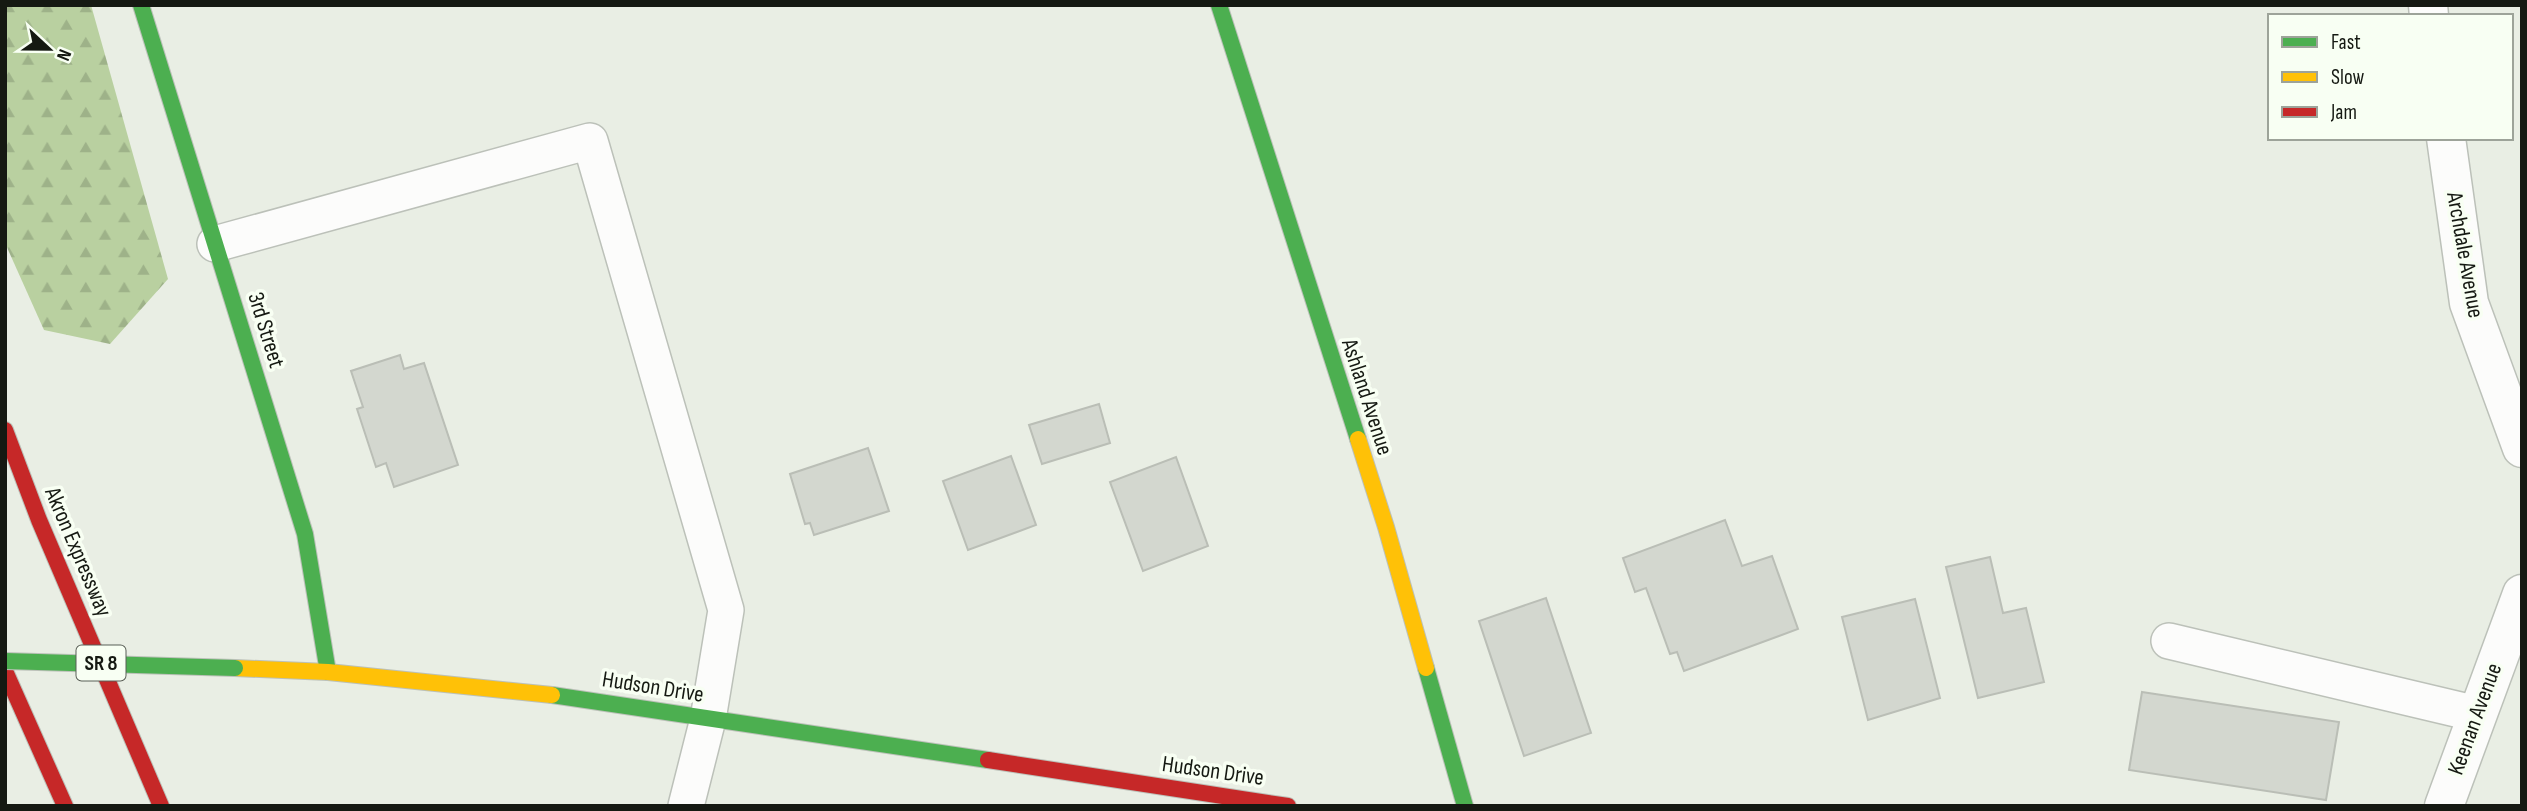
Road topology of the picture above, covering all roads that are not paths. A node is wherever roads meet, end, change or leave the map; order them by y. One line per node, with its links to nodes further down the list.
1 (141, 5): 4 (main road, 3rd Street)
2 (1219, 5): 18 (main road, Ashland Avenue)
3 (2446, 140): 6 (street, Archdale Avenue)
4 (215, 244): 11 (main road, 3rd Street); 13 (lane)
5 (5, 430): 15 (main road, Akron Expressway / SR 8)
6 (2522, 448)
7 (2522, 594): 12 (street, Keenan Avenue)
8 (2169, 641): 12 (lane)
9 (5, 661): 11 (main road, Hudson Drive, bridge)
10 (5, 671): 14 (main road)
11 (328, 672): 13 (main road, Hudson Drive)
12 (2477, 714): 19 (street, Keenan Avenue)
13 (708, 719): 16 (lane); 17 (main road, Hudson Drive)
14 (65, 806)
15 (161, 806)
16 (686, 806)
17 (1288, 806)
18 (1465, 806)
19 (2444, 806)

